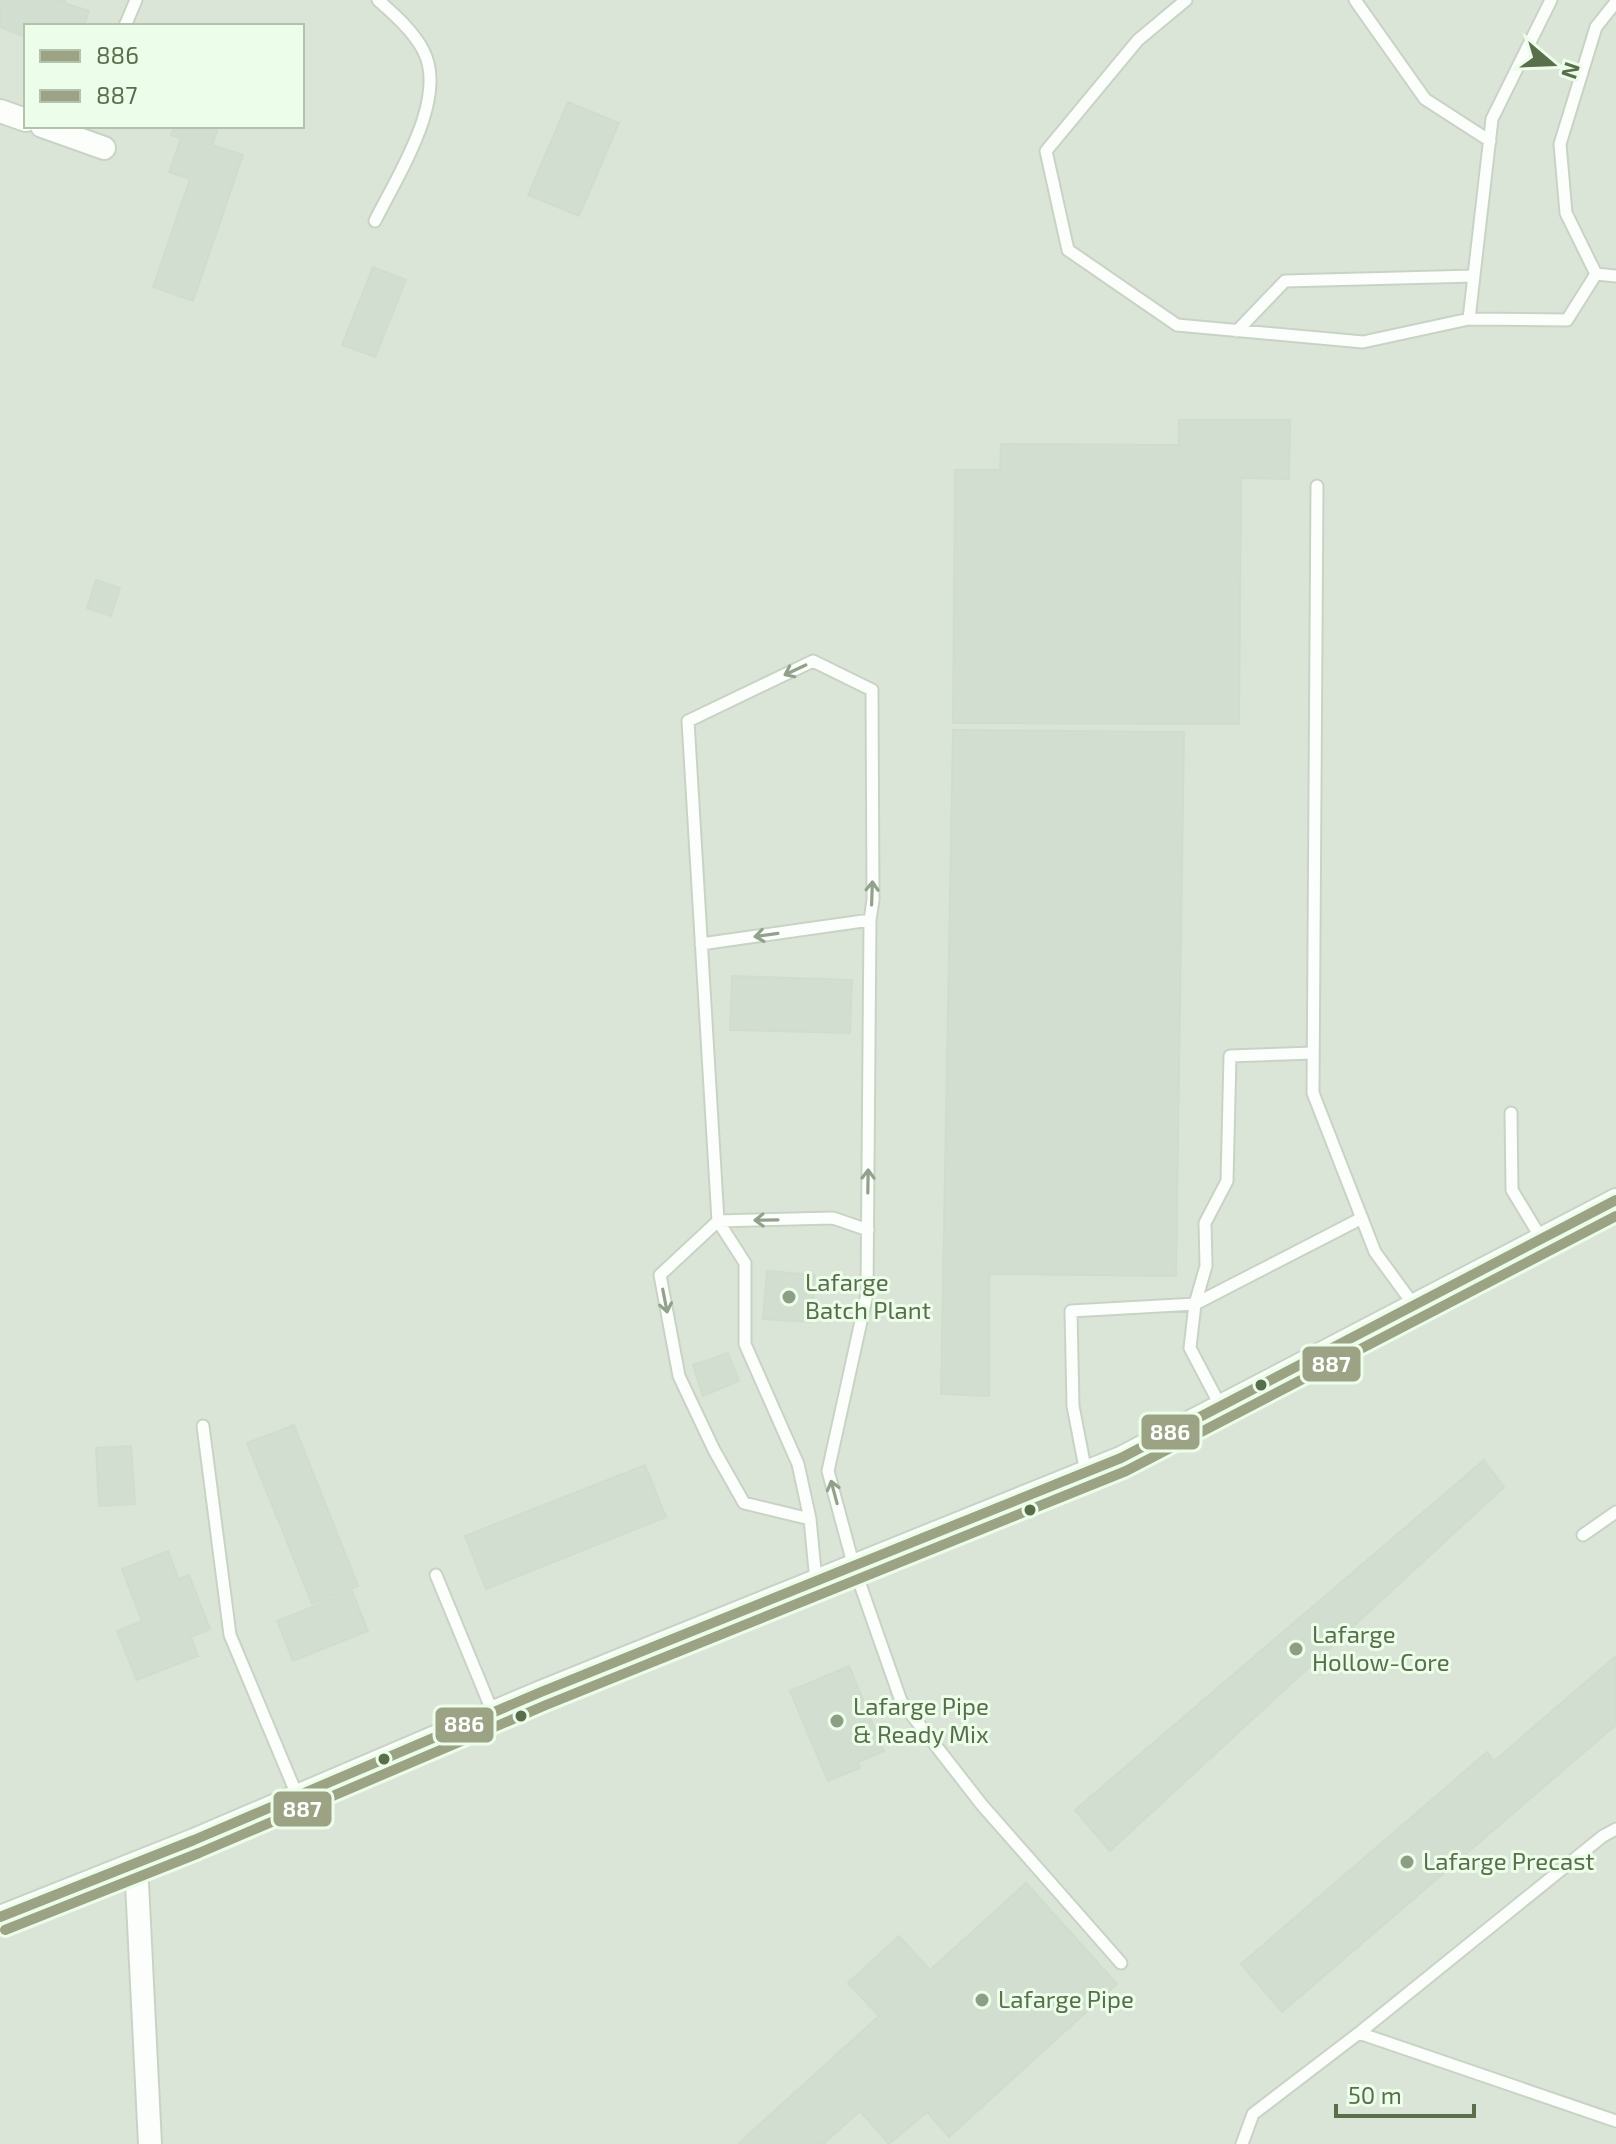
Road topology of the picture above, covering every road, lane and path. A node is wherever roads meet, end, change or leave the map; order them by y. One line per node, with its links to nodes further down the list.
1 (136, 0): 7 (lane)
2 (378, 0): 14 (lane)
3 (1186, 0): 19 (lane)
4 (1355, 0): 12 (lane)
5 (1551, 0): 12 (lane)
6 (1616, 2): 15 (lane)
7 (126, 24)
8 (0, 111): 9 (street)
9 (24, 119)
10 (54, 128): 11 (street)
11 (84, 133): 13 (street)
12 (1490, 141): 16 (lane)
13 (104, 148)
14 (375, 221)
15 (1596, 274): 17 (lane); 18 (lane)
16 (1474, 276): 18 (lane); 19 (lane)
17 (1616, 276)
18 (1469, 319): 19 (lane)
19 (1237, 331)
20 (1317, 486): 23 (lane)
21 (870, 920): 22 (lane, one-way to 22); 22 (lane, one-way to 22); 28 (lane, one-way to 21)
22 (701, 944): 27 (lane)
23 (1313, 1053): 26 (lane); 30 (lane)
24 (1511, 1113): 29 (lane)
25 (1616, 1200): 29 (street)
26 (1362, 1218): 30 (lane); 31 (lane)
27 (718, 1221): 28 (lane, one-way to 27); 36 (lane); 36 (lane, one-way to 36)
28 (868, 1230): 38 (lane, one-way to 28)
29 (1541, 1238): 31 (street)
30 (1195, 1304): 32 (lane); 34 (lane)
31 (1413, 1304): 32 (street)
32 (1221, 1407): 34 (street)
33 (203, 1426): 42 (lane)
34 (1086, 1473): 38 (street)
35 (1616, 1512): 37 (lane)
36 (810, 1519): 40 (lane)
37 (1583, 1535)
38 (854, 1567): 40 (street); 46 (lane)
39 (436, 1575): 41 (lane)
40 (816, 1581): 41 (street)
41 (493, 1713): 42 (street)
42 (297, 1795): 44 (street)
43 (1616, 1829): 47 (lane)
44 (136, 1863): 45 (street); 49 (street)
45 (0, 1917)
46 (1121, 1963)
47 (1359, 2033): 48 (lane); 50 (lane)
48 (1616, 2121)
49 (150, 2144)
50 (1242, 2144)

